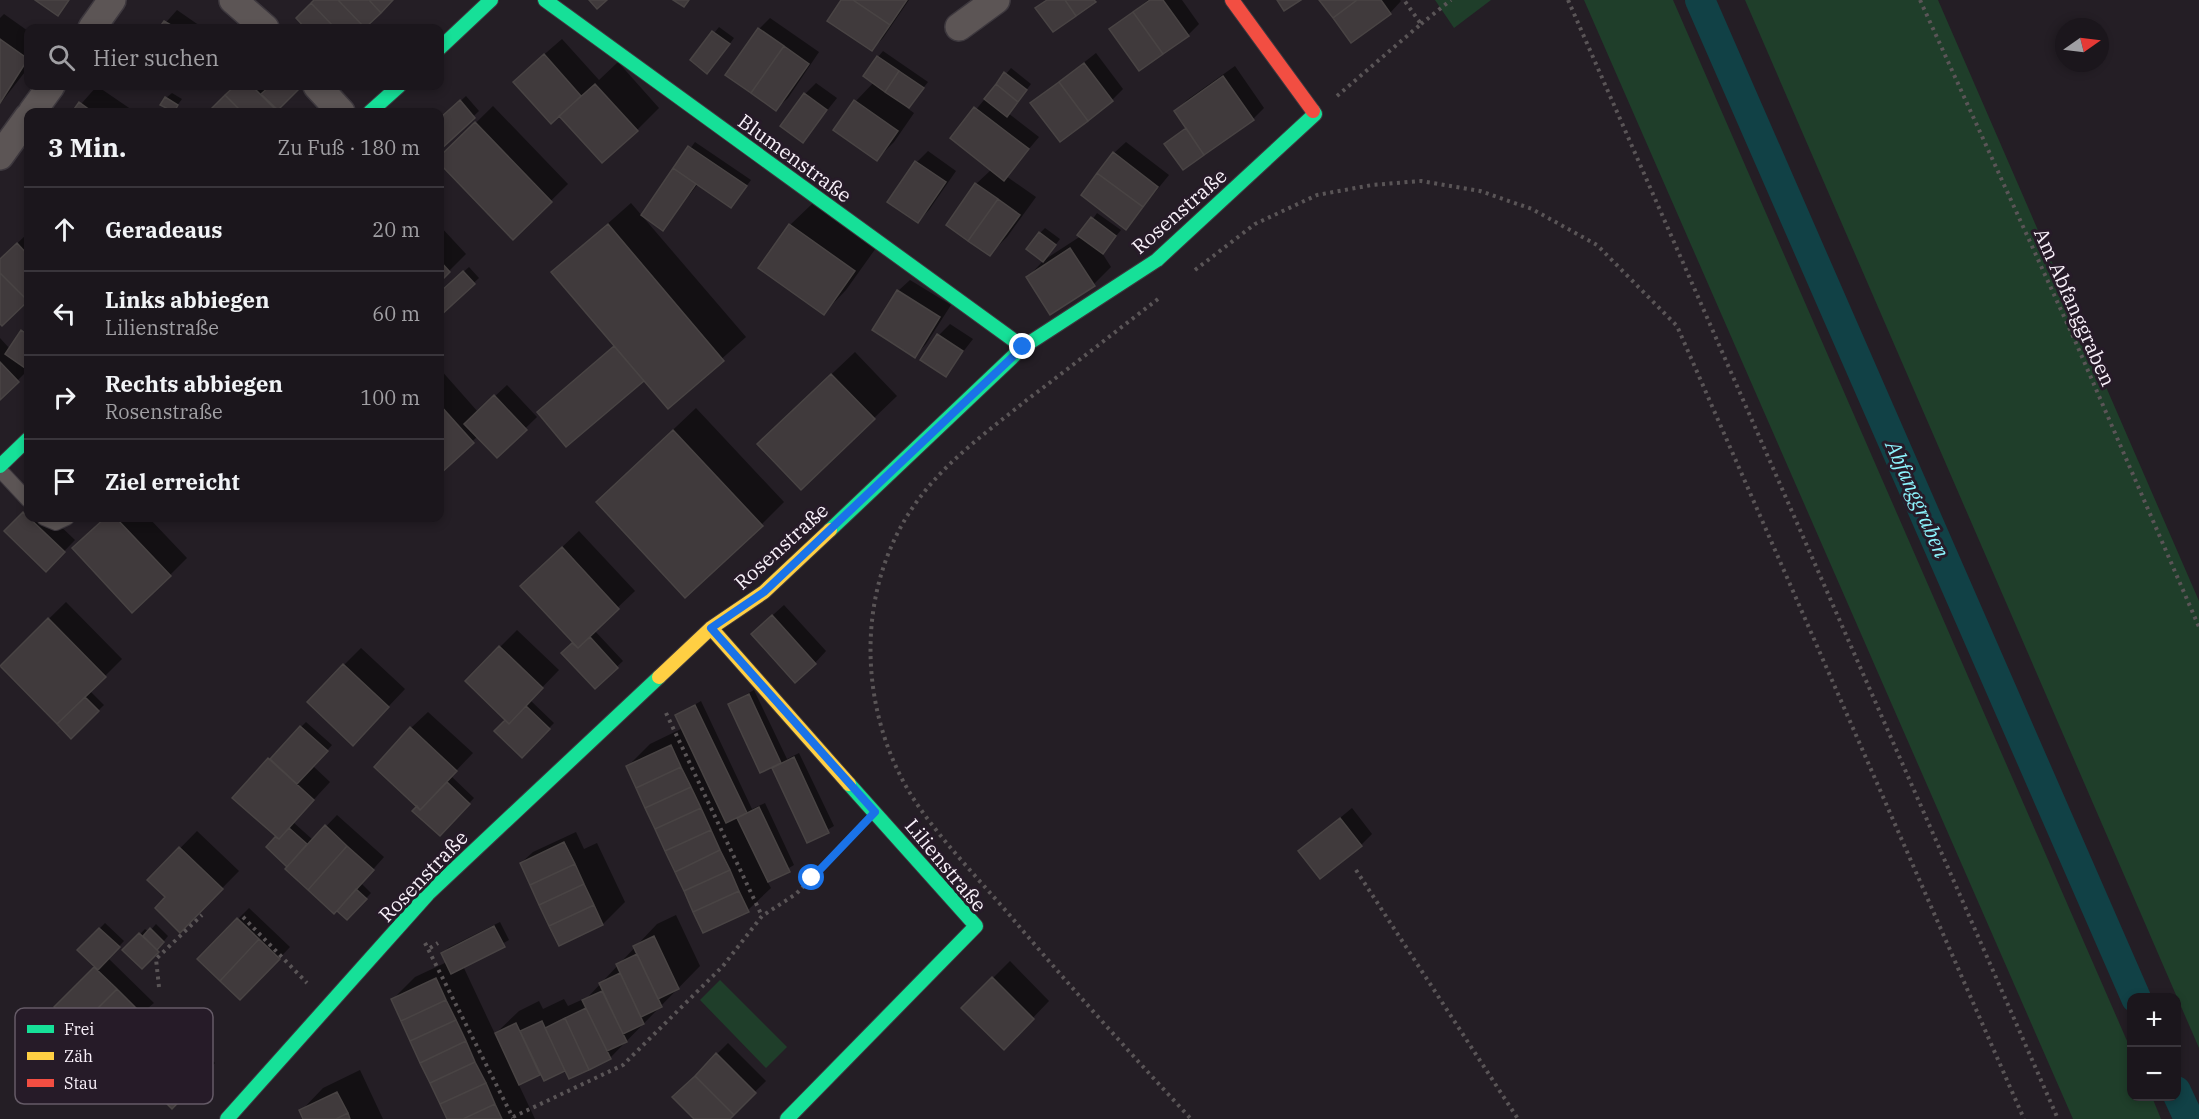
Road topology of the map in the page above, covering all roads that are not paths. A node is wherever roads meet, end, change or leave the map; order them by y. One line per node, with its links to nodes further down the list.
1 (112, 0): 6 (street)
2 (491, 0): 8 (street)
3 (545, 0): 17 (street, Blumenstraße)
4 (996, 0): 7 (street)
5 (1232, 0): 17 (street, Rosenstraße)
6 (95, 24)
7 (958, 27)
8 (444, 44)
9 (48, 90): 12 (street)
10 (321, 90): 13 (street)
11 (395, 90): 14 (street)
12 (35, 108)
13 (337, 108)
14 (374, 108)
15 (24, 123): 16 (street)
16 (0, 156)
17 (1023, 347): 21 (street, Rosenstraße)
18 (24, 443): 19 (street)
19 (0, 468): 20 (lane)
20 (24, 495)
21 (711, 628): 22 (street, Rosenstraße); 23 (street, Lilienstraße)
22 (227, 1119)
23 (787, 1119)

